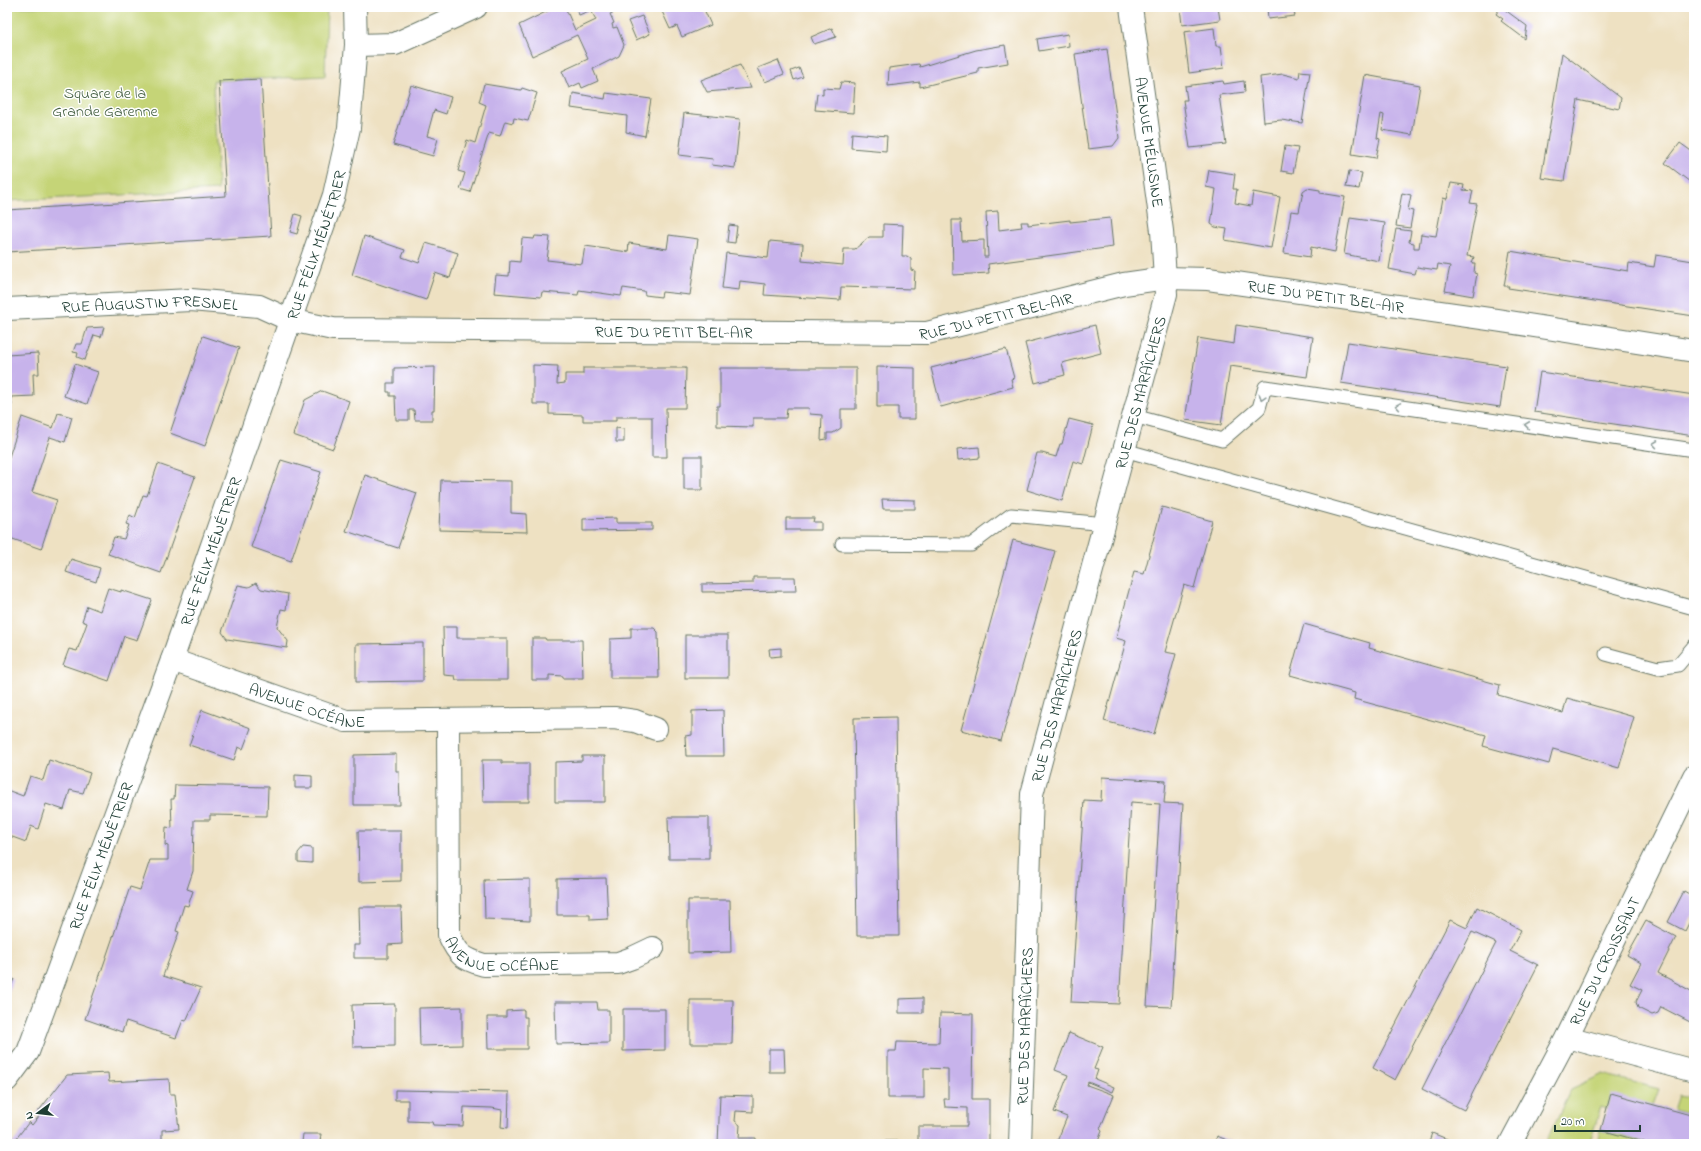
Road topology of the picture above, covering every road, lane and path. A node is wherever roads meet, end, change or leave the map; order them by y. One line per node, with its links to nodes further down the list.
1 (355, 7): 4 (street, RUE FÉLIX MÉNÉTRIER)
2 (476, 7): 4 (street)
3 (1131, 7): 5 (street, AVENUE MÉLUSINE)
4 (356, 45): 7 (street, RUE FÉLIX MÉNÉTRIER)
5 (1166, 278): 7 (street, RUE DU PETIT BEL-AIR); 8 (street, RUE DU PETIT BEL-AIR); 9 (street, RUE DES MARAÎCHERS)
6 (7, 309): 7 (street, RUE AUGUSTIN FRESNEL)
7 (290, 320): 17 (street, RUE FÉLIX MÉNÉTRIER)
8 (1694, 351)
9 (1134, 416): 10 (street, RUE DES MARAÎCHERS); 11 (lane, one-way to 9)
10 (1124, 450): 12 (street, RUE DES MARAÎCHERS); 14 (lane)
11 (1694, 450)
12 (1105, 524): 13 (lane); 25 (street, RUE DES MARAÎCHERS)
13 (842, 544)
14 (1694, 608)
15 (1694, 646): 16 (lane)
16 (1606, 654)
17 (172, 660): 18 (street, AVENUE OCÉANE); 24 (street, RUE FÉLIX MÉNÉTRIER)
18 (448, 721): 19 (street, AVENUE OCÉANE); 21 (street, AVENUE OCÉANE)
19 (656, 728)
20 (1694, 776): 22 (street, RUE DU CROISSANT)
21 (653, 948)
22 (1567, 1037): 23 (street); 26 (street, RUE DU CROISSANT)
23 (1694, 1071)
24 (7, 1080)
25 (1020, 1144)
26 (1510, 1144)

